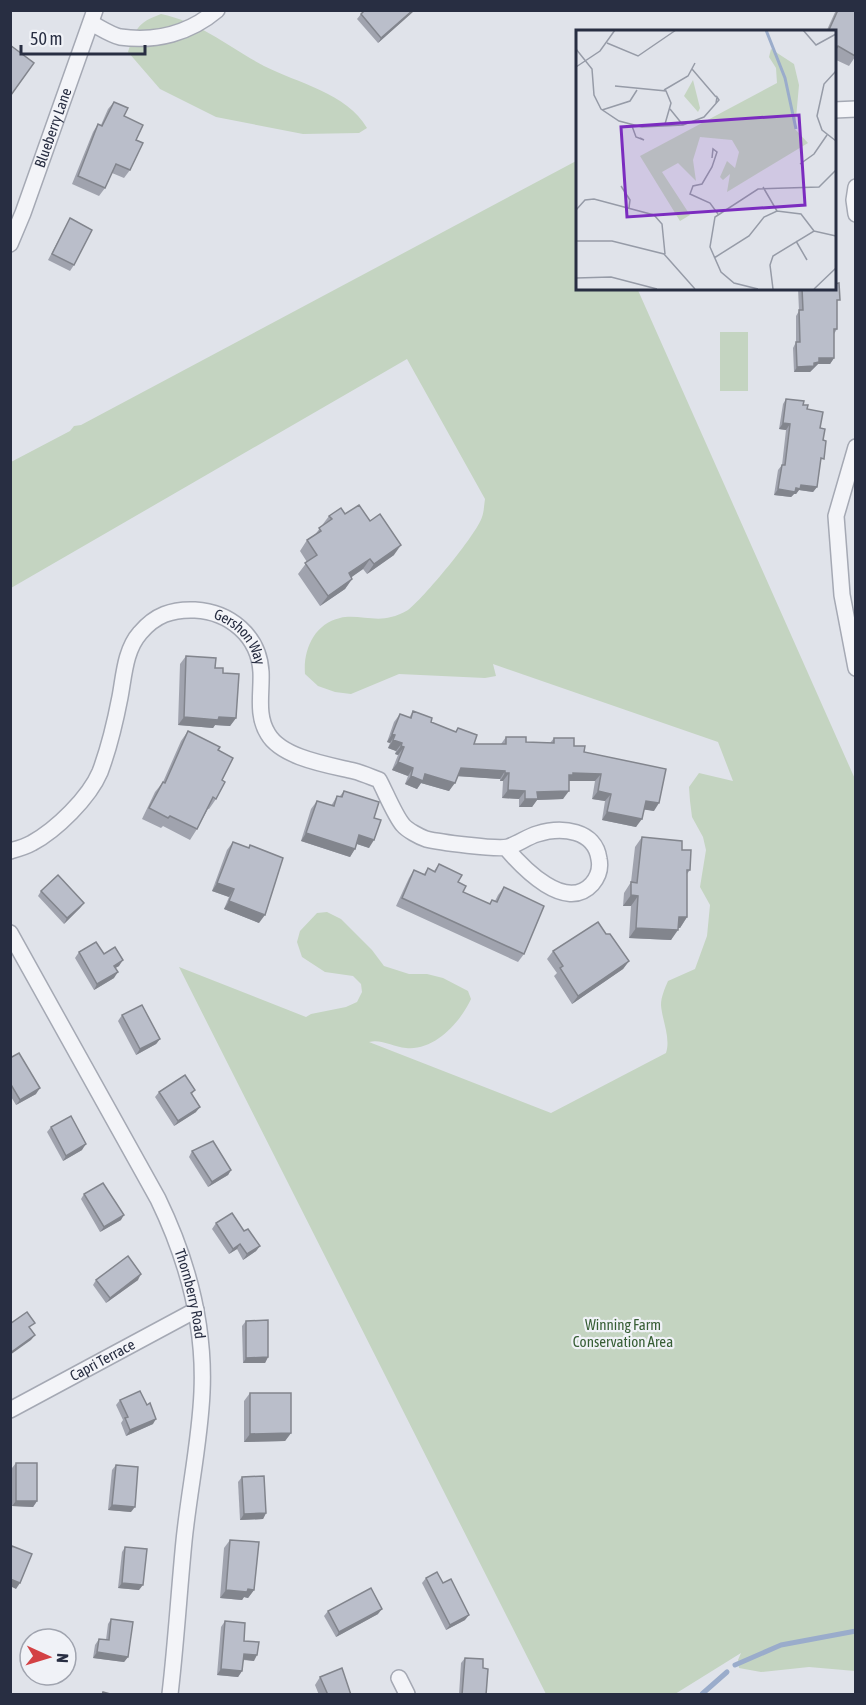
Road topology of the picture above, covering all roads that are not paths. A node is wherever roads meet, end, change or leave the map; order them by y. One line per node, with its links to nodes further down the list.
1 (217, 10): 2 (street)
2 (93, 17): 7 (street, Blueberry Lane)
3 (855, 109): 4 (street)
4 (836, 110)
5 (855, 187): 6 (street)
6 (855, 214)
7 (10, 244)
8 (855, 447): 9 (street)
9 (848, 594): 10 (street)
10 (855, 668)
11 (506, 848): 11 (street, Gershon Way); 12 (street, Gershon Way)
12 (10, 851)
13 (10, 933): 14 (street, Thornberry Road)
14 (196, 1310): 15 (street, Capri Terrace); 17 (street, Thornberry Road)
15 (10, 1410)
16 (399, 1678): 18 (street)
17 (170, 1695)
18 (407, 1695)

